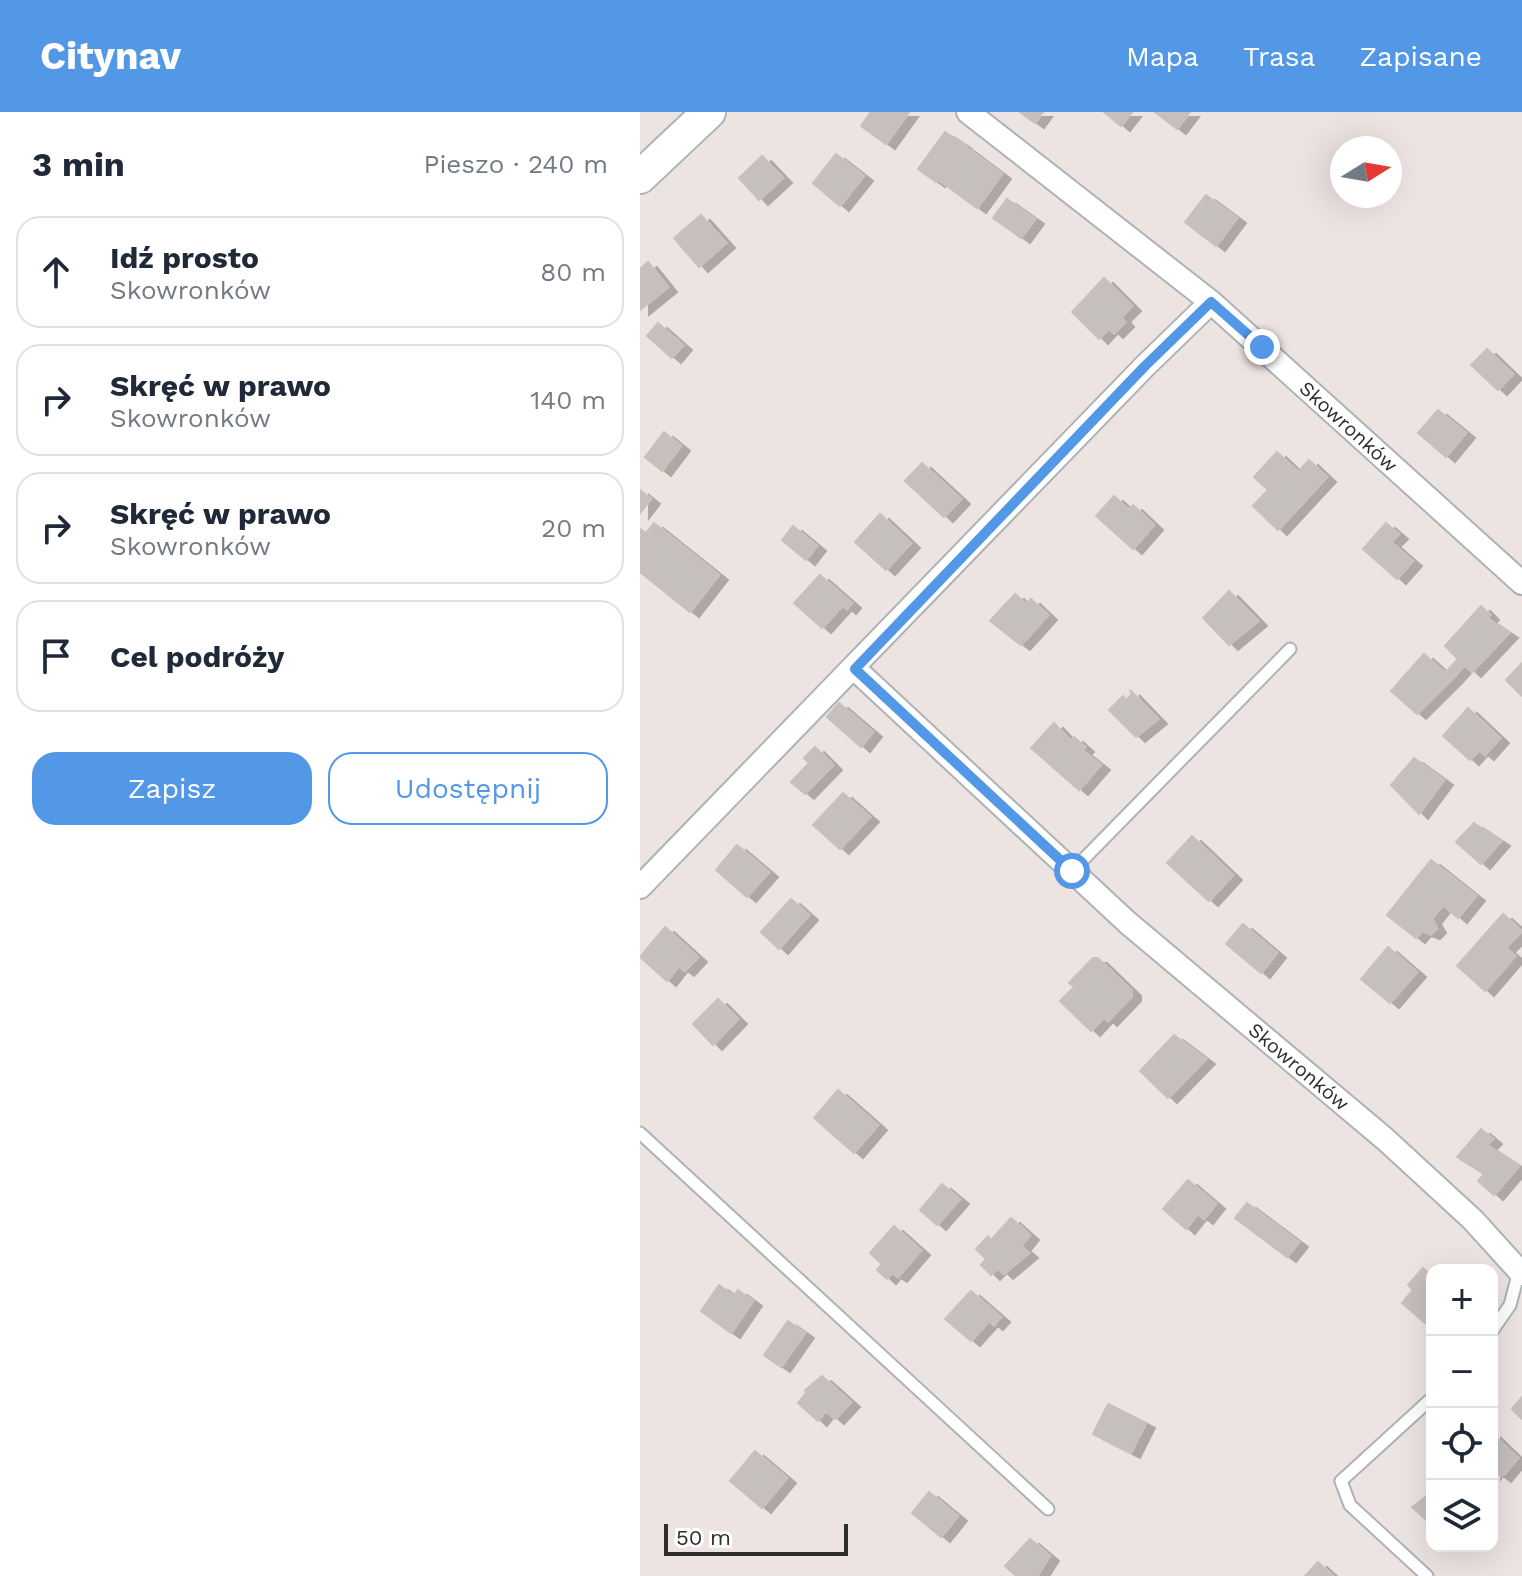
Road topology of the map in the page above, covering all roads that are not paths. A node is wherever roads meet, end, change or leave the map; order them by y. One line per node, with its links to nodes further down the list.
1 (709, 112): 3 (street)
2 (968, 112): 4 (street, Skowronków)
3 (640, 177)
4 (1211, 302): 5 (street, Skowronków); 7 (street)
5 (1522, 583)
6 (1290, 649): 8 (lane)
7 (855, 669): 8 (street, Skowronków); 9 (street)
8 (1072, 871): 11 (street, Skowronków)
9 (640, 887)
10 (640, 1133): 14 (lane)
11 (1521, 1273): 12 (lane, Skowronków)
12 (1498, 1322)
13 (1426, 1403): 15 (lane)
14 (1048, 1509)
15 (1427, 1576)

